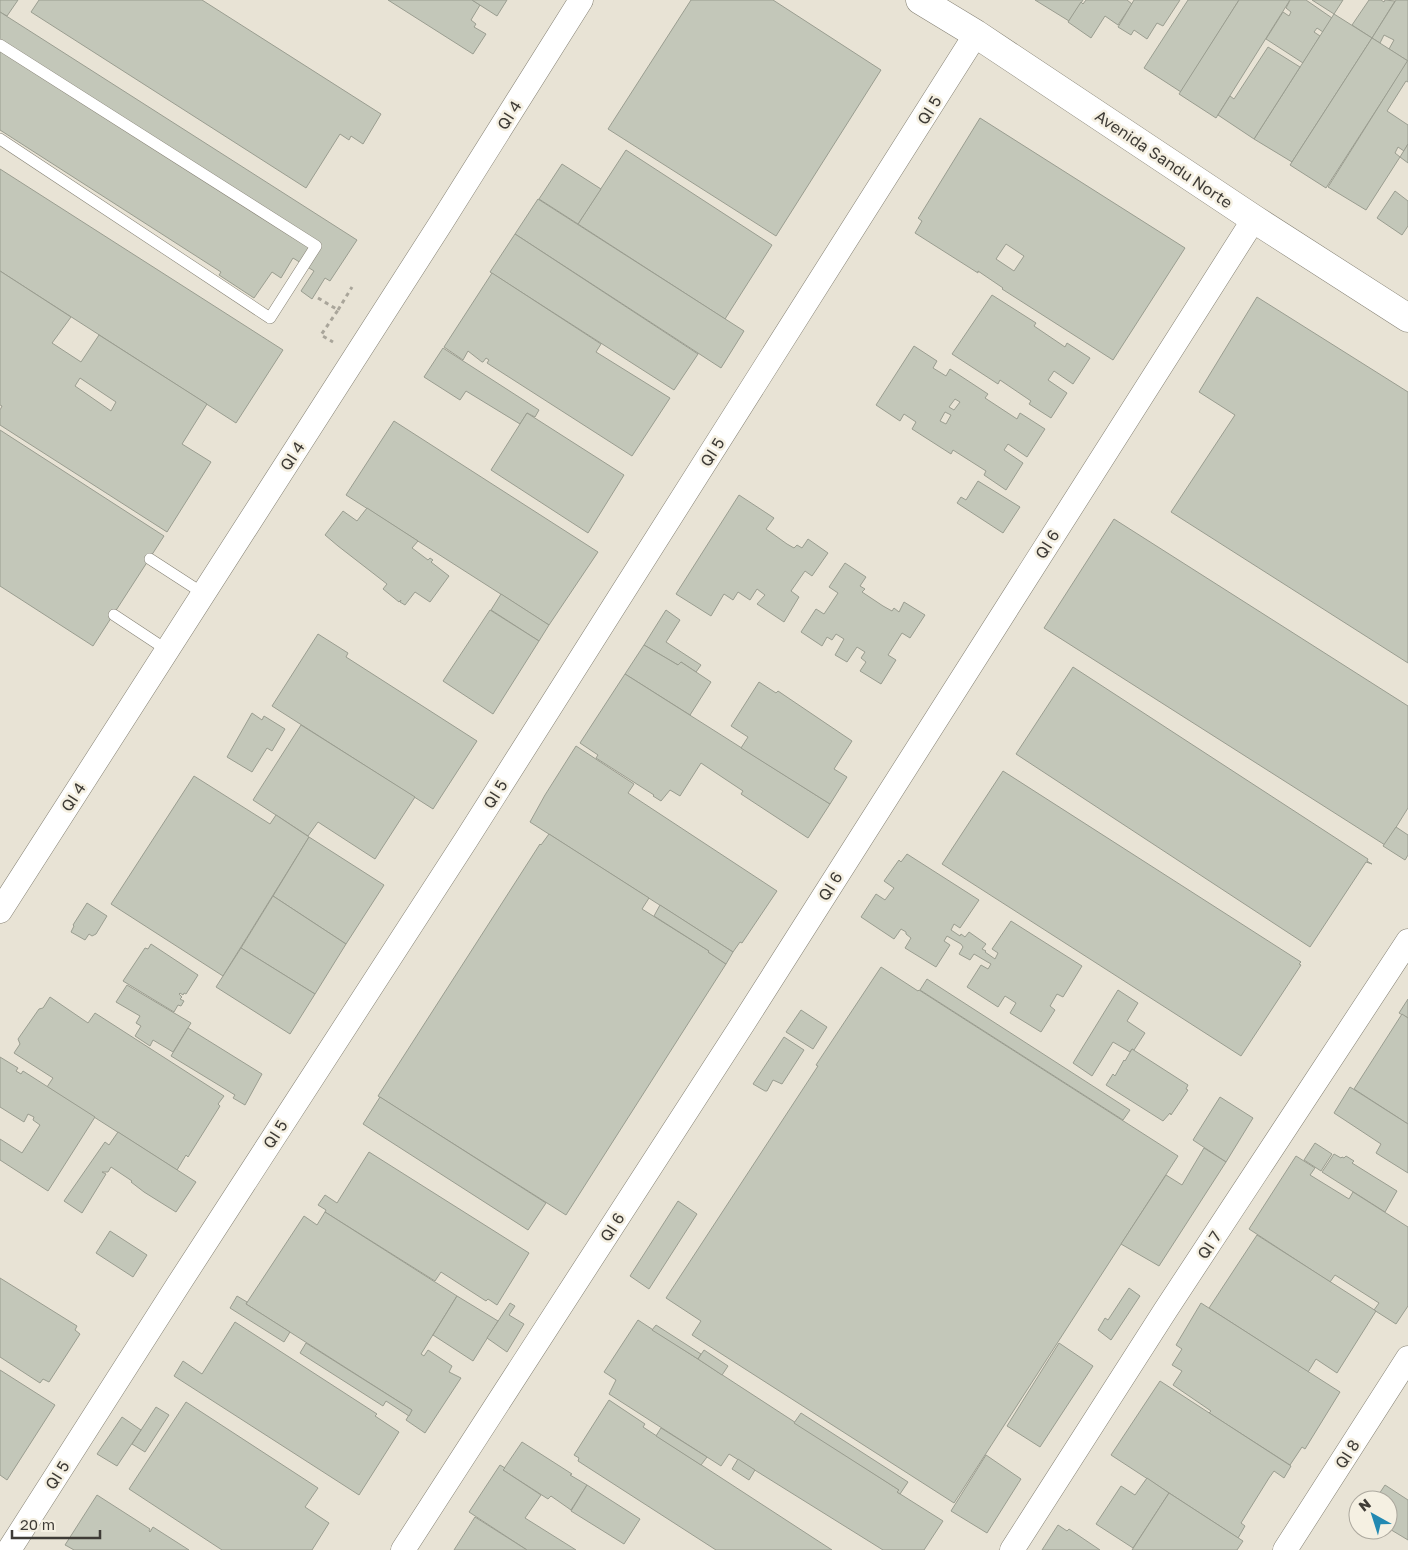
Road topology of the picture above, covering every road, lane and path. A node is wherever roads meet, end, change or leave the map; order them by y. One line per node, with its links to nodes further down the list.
1 (581, 0): 11 (street, QI 4)
2 (920, 0): 3 (main road, Avenida Sandu Norte)
3 (976, 34): 6 (main road, Avenida Sandu Norte); 19 (street, QI 5)
4 (0, 45): 5 (lane)
5 (0, 139)
6 (1254, 219): 10 (main road, Avenida Sandu Norte); 20 (street, QI 6)
7 (352, 288): 9 (path)
8 (318, 298): 9 (path)
9 (338, 310): 11 (path)
10 (1408, 318)
11 (356, 357): 13 (street, QI 4)
12 (150, 559): 13 (lane)
13 (204, 594): 15 (street, QI 4)
14 (114, 615): 15 (lane)
15 (167, 650): 16 (street, QI 4)
16 (0, 911)
17 (1408, 941): 21 (street, QI 7)
18 (1408, 1358): 22 (street, QI 8)
19 (9, 1550)
20 (403, 1550)
21 (1012, 1550)
22 (1285, 1550)

